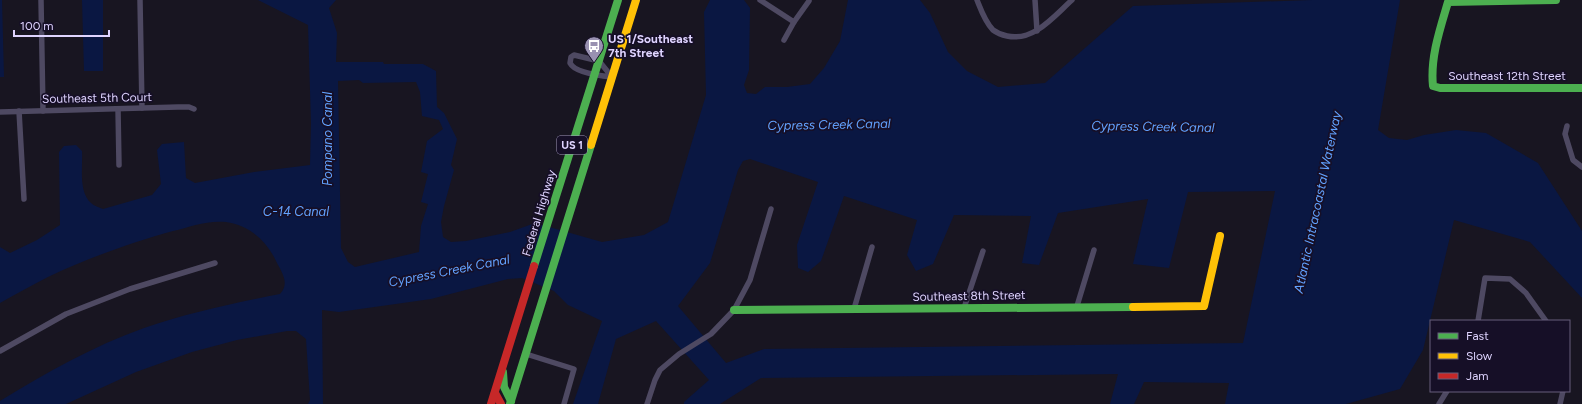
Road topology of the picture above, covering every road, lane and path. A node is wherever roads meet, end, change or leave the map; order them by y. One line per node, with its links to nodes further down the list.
1 (41, 0): 22 (street)
2 (140, 0): 18 (street)
3 (618, 0): 14 (main road, Federal Highway / US 1)
4 (636, 0): 16 (main road, US 1)
5 (760, 0): 11 (street)
6 (977, 0): 12 (street)
7 (1035, 0): 12 (street)
8 (1072, 0): 12 (street)
9 (1556, 0): 17 (main road, Southeast 12th Street)
10 (809, 2): 11 (street)
11 (794, 22): 13 (street)
12 (1037, 31)
13 (784, 40)
14 (599, 62): 15 (main road, Federal Highway / US 1); 15 (street); 16 (street)
15 (594, 75): 16 (street); 42 (main road, Federal Highway / US 1)
16 (612, 77): 41 (main road, US 1)
17 (1582, 88)
18 (142, 108): 19 (street, Southeast 5th Court); 20 (street, Southeast 5th Court)
19 (118, 109): 22 (street, Southeast 5th Court); 25 (street)
20 (194, 109)
21 (19, 111): 22 (street, Southeast 5th Court); 23 (street, Southeast 5th Court); 27 (street)
22 (43, 111)
23 (0, 112)
24 (1567, 126): 26 (street)
25 (119, 165)
26 (1582, 167)
27 (24, 199)
28 (771, 209): 37 (street)
29 (1220, 236): 34 (main road, Southeast 8th Street)
30 (872, 247): 36 (street)
31 (983, 250): 35 (street)
32 (1094, 250): 34 (street)
33 (215, 263): 40 (street)
34 (1077, 306): 35 (main road, Southeast 8th Street)
35 (964, 308): 36 (main road, Southeast 8th Street)
36 (854, 309): 37 (main road, Southeast 8th Street)
37 (734, 310): 50 (street)
38 (1478, 320): 39 (street)
39 (1545, 320)
40 (0, 351)
41 (526, 354): 46 (main road, US 1); 49 (street)
42 (503, 367): 45 (main road, Federal Highway / US 1); 46 (main road)
43 (1446, 392): 51 (street)
44 (1563, 392): 52 (street)
45 (495, 393): 47 (main road, Federal Highway / US 1); 48 (main road)
46 (510, 402)
47 (491, 404)
48 (501, 404)
49 (564, 404)
50 (647, 404)
51 (1439, 404)
52 (1560, 404)

